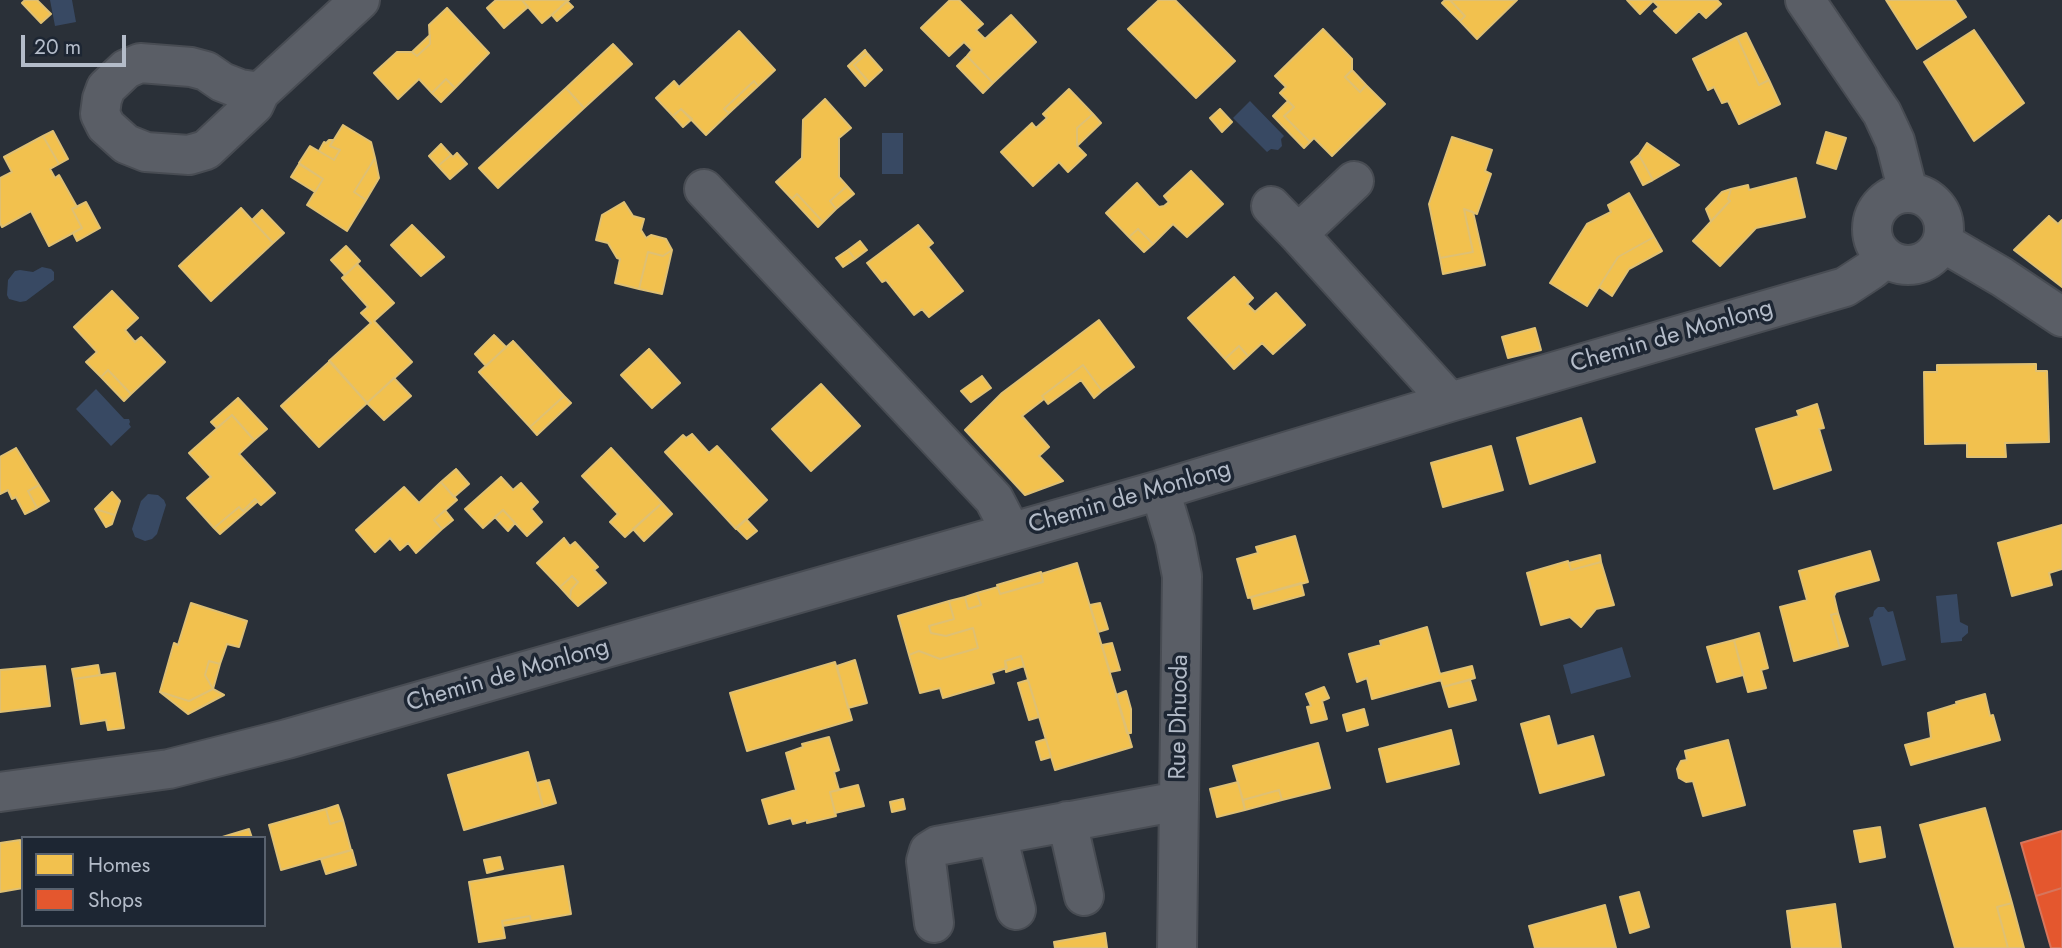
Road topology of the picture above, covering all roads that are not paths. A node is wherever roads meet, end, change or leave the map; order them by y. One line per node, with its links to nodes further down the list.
1 (360, 0): 3 (street)
2 (1805, 0): 6 (street)
3 (260, 92)
4 (1354, 181): 8 (street)
5 (704, 189): 14 (street, Chemin de Monlong)
6 (1908, 192): 9 (street); 10 (street)
7 (1271, 206): 8 (street)
8 (1298, 234): 12 (street)
9 (1942, 242): 10 (street); 11 (street)
10 (1886, 257): 12 (street, Chemin de Monlong)
11 (2062, 317)
12 (1450, 402): 13 (street, Chemin de Monlong)
13 (1160, 490): 14 (street, Chemin de Monlong); 16 (street, Rue Dhuoda)
14 (1011, 532): 15 (street, Chemin de Monlong)
15 (0, 792)
16 (1179, 802): 17 (street); 22 (street, Rue Dhuoda)
17 (1067, 821): 18 (street); 19 (street)
18 (996, 835): 20 (street); 21 (street)
19 (1084, 896)
20 (1016, 910)
21 (934, 923)
22 (1177, 948)

